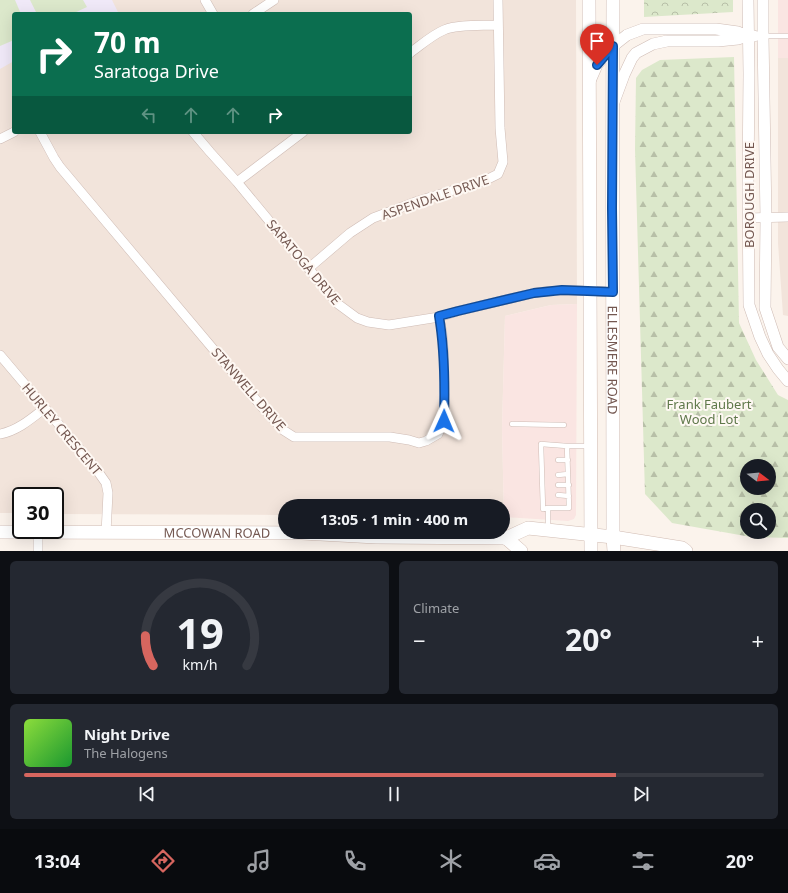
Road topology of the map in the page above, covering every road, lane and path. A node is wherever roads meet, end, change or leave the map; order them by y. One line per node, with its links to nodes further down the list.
1 (205, 0): 8 (street)
2 (274, 0): 9 (street)
3 (498, 0): 10 (street, ASPENDALE DRIVE)
4 (589, 0): 16 (main road, ELLESMERE ROAD)
5 (613, 0): 14 (main road, ELLESMERE ROAD)
6 (748, 0): 11 (street, BOROUGH DRIVE)
7 (763, 0): 12 (street, BOROUGH DRIVE)
8 (212, 12)
9 (256, 12)
10 (498, 26): 15 (street); 27 (street, ASPENDALE DRIVE)
11 (748, 36): 12 (street); 14 (street); 17 (street); 24 (street, BOROUGH DRIVE)
12 (763, 36): 13 (lane); 26 (street, BOROUGH DRIVE)
13 (788, 36)
14 (613, 46): 16 (street); 17 (main road, ELLESMERE ROAD)
15 (412, 52)
16 (589, 82): 28 (main road, ELLESMERE ROAD)
17 (613, 103): 29 (main road, ELLESMERE ROAD)
18 (12, 133): 22 (street)
19 (41, 134): 30 (street, STANWELL DRIVE)
20 (195, 134): 23 (street, SARATOGA DRIVE)
21 (300, 134): 23 (street)
22 (0, 139)
23 (237, 182): 27 (street, SARATOGA DRIVE)
24 (749, 218): 26 (street); 33 (street, BOROUGH DRIVE)
25 (788, 218): 26 (street)
26 (766, 219): 32 (street, BOROUGH DRIVE)
27 (309, 268): 30 (street, SARATOGA DRIVE)
28 (590, 291): 29 (street, SARATOGA DRIVE); 30 (street, SARATOGA DRIVE); 39 (main road, ELLESMERE ROAD)
29 (613, 292): 57 (main road, ELLESMERE ROAD)
30 (439, 316)
31 (0, 355): 34 (street, HURLEY CRESCENT)
32 (788, 359)
33 (788, 380)
34 (44, 408): 37 (street); 53 (street, HURLEY CRESCENT)
35 (512, 424): 36 (lane)
36 (564, 425)
37 (0, 434)
38 (567, 446): 39 (lane); 41 (lane); 48 (lane)
39 (590, 446): 55 (main road, ELLESMERE ROAD)
40 (558, 460): 41 (lane)
41 (568, 460): 42 (lane)
42 (568, 474): 43 (lane); 45 (lane)
43 (558, 475)
44 (558, 485): 45 (lane)
45 (569, 485): 47 (lane)
46 (558, 495): 47 (lane)
47 (569, 496): 48 (lane)
48 (548, 508): 49 (lane)
49 (548, 530): 55 (main road, MCCOWAN ROAD); 56 (main road, MCCOWAN ROAD)
50 (0, 532): 51 (main road, MCCOWAN ROAD)
51 (12, 532)
52 (64, 532): 53 (main road, MCCOWAN ROAD)
53 (106, 533): 54 (main road, MCCOWAN ROAD)
54 (278, 533)
55 (590, 534): 57 (main road, MCCOWAN ROAD); 62 (main road, ELLESMERE ROAD)
56 (510, 536)
57 (613, 537): 63 (main road, ELLESMERE ROAD); 64 (main road, MCCOWAN ROAD)
58 (38, 539): 60 (street)
59 (507, 539): 61 (main road)
60 (38, 551)
61 (522, 551)
62 (591, 551)
63 (614, 551)
64 (686, 551)

